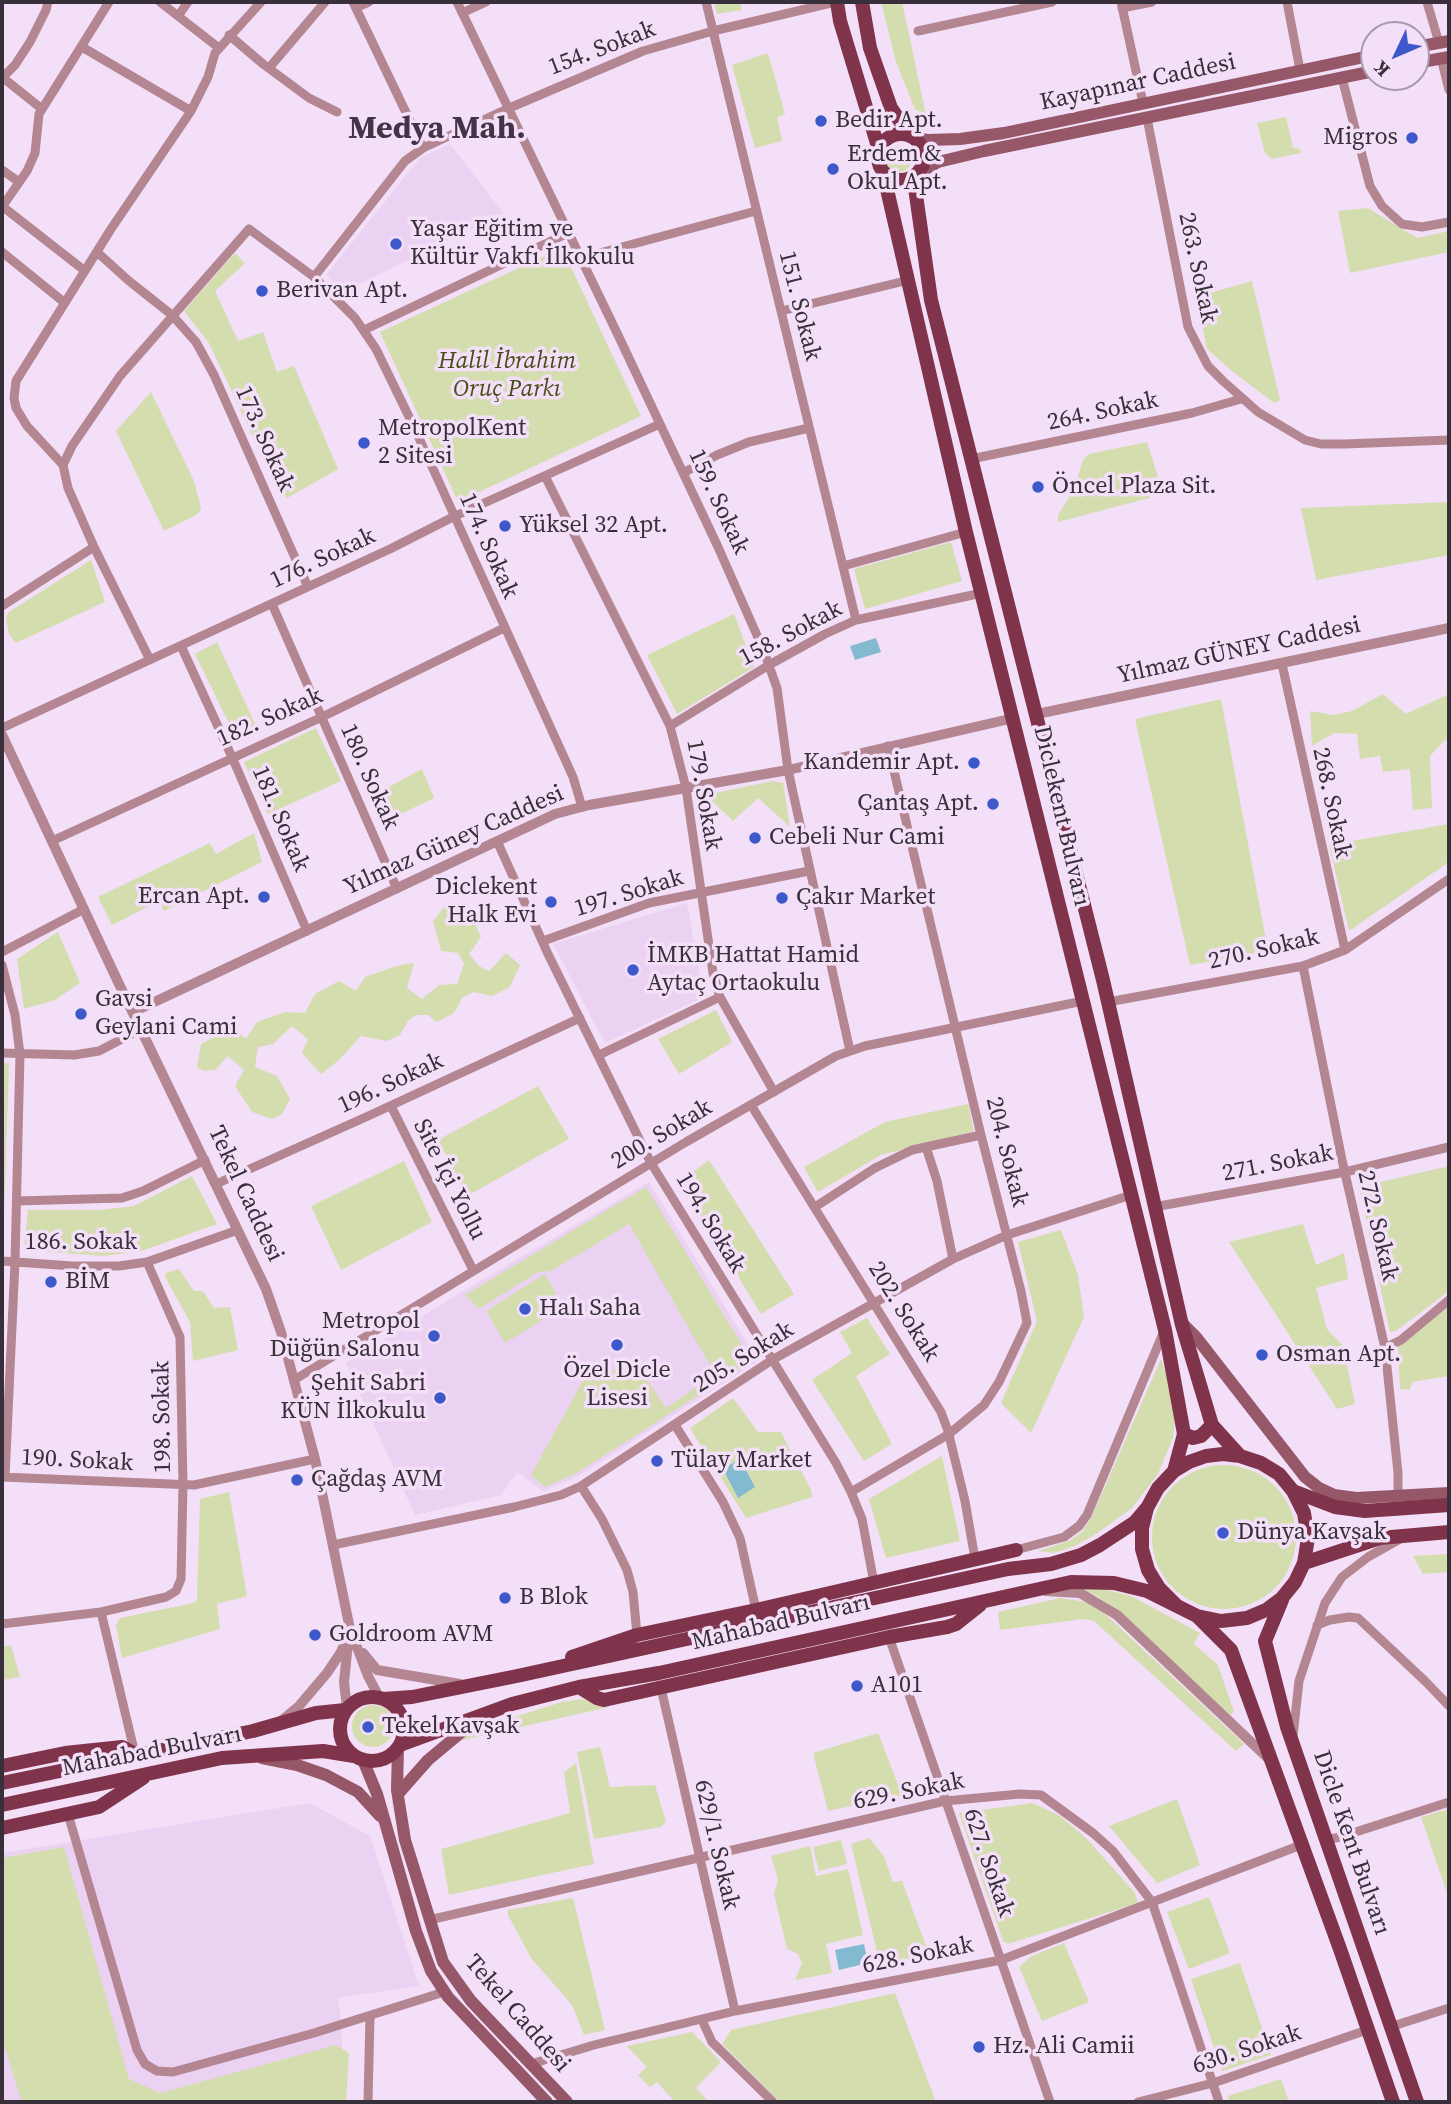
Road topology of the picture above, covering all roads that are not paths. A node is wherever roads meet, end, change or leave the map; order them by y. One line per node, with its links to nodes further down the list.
1 (48, 2): 32 (street)
2 (109, 2): 25 (street)
3 (160, 2): 20 (street)
4 (188, 2): 20 (street)
5 (261, 2): 23 (street)
6 (325, 2): 29 (street)
7 (369, 2): 17 (street)
8 (457, 2): 19 (street, 159. Sokak)
9 (486, 2): 19 (street)
10 (706, 2): 21 (street, 151. Sokak)
11 (836, 2): 21 (street, 154. Sokak); 43 (main road)
12 (862, 2): 41 (main road)
13 (1052, 2): 22 (street)
14 (1152, 2): 18 (street)
15 (1287, 2): 30 (street)
16 (1427, 2): 24 (street)
17 (355, 5): 42 (street)
18 (1122, 5): 35 (street)
19 (462, 13): 36 (street, 159. Sokak)
20 (178, 16): 26 (street)
21 (713, 31): 36 (street, 154. Sokak); 49 (street, 151. Sokak)
22 (918, 31)
23 (229, 35): 26 (street); 29 (street)
24 (1444, 42)
25 (82, 47): 37 (street); 38 (street)
26 (219, 48): 38 (street)
27 (1360, 58): 30 (main road, Kayapınar Caddesi)
28 (1445, 58): 34 (street)
29 (269, 68): 39 (street)
30 (1300, 70): 35 (main road, Kayapınar Caddesi)
31 (1360, 75): 33 (main road, Kayapınar Caddesi)
32 (2, 77): 37 (street)
33 (1342, 78): 40 (main road, Kayapınar Caddesi); 50 (street)
34 (1449, 90)
35 (1143, 103): 41 (main road, Kayapınar Caddesi)
36 (507, 108): 42 (street, 154. Sokak); 51 (street, 159. Sokak)
37 (42, 109): 47 (street)
38 (191, 111): 52 (street)
39 (337, 112)
40 (1147, 118): 46 (main road, Kayapınar Caddesi); 62 (street, 263. Sokak)
41 (910, 136): 43 (main road); 46 (main road)
42 (423, 148): 56 (street, 154. Sokak)
43 (879, 150): 45 (main road)
44 (2, 170): 47 (street)
45 (883, 172): 46 (main road); 57 (main road, Diclekent Bulvarı)
46 (917, 174): 66 (main road, Diclekent Bulvarı)
47 (19, 182): 48 (street)
48 (2, 206): 55 (street)
49 (757, 211): 54 (street); 59 (street, 151. Sokak)
50 (1449, 222)
51 (568, 233): 54 (street, 159. Sokak); 61 (street)
52 (97, 251): 55 (street); 60 (street, 173. Sokak)
53 (2, 252): 58 (street)
54 (581, 258): 63 (street, 159. Sokak)
55 (85, 271): 58 (street)
56 (314, 277): 60 (street, 174. Sokak); 61 (street, 174. Sokak)
57 (909, 280): 59 (street); 71 (main road, Diclekent Bulvarı)
58 (65, 303): 67 (street)
59 (781, 311): 64 (street, 151. Sokak)
60 (173, 315): 67 (street); 74 (street, 173. Sokak)
61 (364, 330): 70 (street, 174. Sokak)
62 (1241, 399): 65 (street, 263. Sokak); 66 (street, 264. Sokak)
63 (660, 424): 68 (street, 159. Sokak); 69 (street, 176. Sokak)
64 (809, 428): 68 (street); 73 (street, 151. Sokak)
65 (1449, 440)
66 (971, 459): 85 (main road, Diclekent Bulvarı)
67 (63, 466): 72 (street)
68 (683, 473): 84 (street, 159. Sokak)
69 (545, 476): 70 (street, 176. Sokak); 88 (street, 179. Sokak)
70 (453, 517): 74 (street, 176. Sokak); 79 (street, 174. Sokak)
71 (966, 531): 73 (street); 75 (main road, Diclekent Bulvarı)
72 (94, 547): 77 (street); 82 (street)
73 (843, 566): 78 (street, 151. Sokak)
74 (308, 587): 76 (street, 176. Sokak)
75 (982, 593): 78 (street, 158. Sokak); 87 (main road, Diclekent Bulvarı)
76 (272, 604): 81 (street, 176. Sokak); 86 (street, 180. Sokak)
77 (2, 606)
78 (856, 620): 84 (street, 158. Sokak)
79 (503, 628): 86 (street, 182. Sokak); 95 (street, 174. Sokak)
80 (1449, 628): 83 (street, Yılmaz GÜNEY Caddesi)
81 (181, 646): 82 (street, 176. Sokak); 92 (street, 181. Sokak)
82 (150, 660): 89 (street, 176. Sokak)
83 (1282, 664): 85 (street, Yılmaz GÜNEY Caddesi); 105 (street, 268. Sokak)
84 (769, 665): 88 (street, 158. Sokak); 93 (street, 159. Sokak)
85 (1037, 714): 111 (main road, Diclekent Bulvarı)
86 (322, 717): 92 (street, 182. Sokak); 100 (street, 180. Sokak)
87 (1014, 718): 91 (street, Yılmaz Güney Caddesi); 110 (main road, Diclekent Bulvarı)
88 (670, 726): 94 (street, 179. Sokak)
89 (2, 728)
90 (2, 735): 96 (street, Tekel Caddesi)
91 (888, 746): 93 (street, Yılmaz Güney Caddesi); 115 (street, 204. Sokak)
92 (232, 757): 96 (street, 182. Sokak); 103 (street, 181. Sokak)
93 (788, 770): 94 (street, Yılmaz Güney Caddesi); 98 (street, 159. Sokak)
94 (686, 788): 95 (street, Yılmaz Güney Caddesi); 101 (street, 179. Sokak)
95 (582, 807): 97 (street, Yılmaz Güney Caddesi)
96 (52, 841): 102 (street, Tekel Caddesi)
97 (497, 841): 100 (street, Yılmaz Güney Caddesi); 104 (street, 194. Sokak)
98 (809, 871): 101 (street, 197. Sokak); 116 (street, 159. Sokak)
99 (1448, 883): 105 (street, 270. Sokak)
100 (397, 889): 103 (street, Yılmaz Güney Caddesi)
101 (699, 893): 104 (street, 197. Sokak); 109 (street, 179. Sokak)
102 (84, 909): 106 (street); 112 (street, Tekel Caddesi)
103 (307, 931): 112 (street, Yılmaz Güney Caddesi)
104 (543, 941): 113 (street, 194. Sokak)
105 (1345, 950): 108 (street, 270. Sokak)
106 (2, 952)
107 (2, 965): 118 (street)
108 (1303, 966): 111 (street, 270. Sokak); 128 (street, 272. Sokak)
109 (720, 997): 119 (street); 120 (street, 179. Sokak)
110 (1083, 1001): 115 (street, 200. Sokak); 130 (main road, Diclekent Bulvarı)
111 (1108, 1002): 133 (main road, Diclekent Bulvarı)
112 (133, 1012): 114 (street, Tekel Caddesi)
113 (580, 1018): 119 (street, 194. Sokak); 122 (street, 196. Sokak)
114 (141, 1029): 118 (street); 126 (street, Tekel Caddesi)
115 (956, 1029): 116 (street, 200. Sokak); 123 (street, 204. Sokak)
116 (850, 1051): 120 (street, 200. Sokak)
117 (2, 1053): 118 (street)
118 (20, 1054): 131 (street)
119 (599, 1055): 127 (street, 194. Sokak)
120 (774, 1091): 121 (street, 200. Sokak)
121 (751, 1105): 127 (street, 200. Sokak); 132 (street, 202. Sokak)
122 (391, 1106): 129 (street, 196. Sokak); 140 (street, Site İçi Yollu)
123 (981, 1135): 124 (street); 135 (street, 204. Sokak)
124 (926, 1147): 132 (street); 136 (street)
125 (1449, 1147): 128 (street, 271. Sokak)
126 (205, 1160): 129 (street, Tekel Caddesi); 131 (street)
127 (651, 1163): 140 (street, 200. Sokak); 146 (street, 194. Sokak)
128 (1345, 1172): 133 (street, 271. Sokak); 145 (street, 272. Sokak)
129 (216, 1184): 134 (street, Tekel Caddesi)
130 (1131, 1195): 135 (street, 205. Sokak); 144 (main road, Diclekent Bulvarı)
131 (16, 1201): 138 (street)
132 (815, 1207): 142 (street, 202. Sokak)
133 (1154, 1207): 143 (main road, Diclekent Bulvarı)
134 (238, 1230): 139 (street, 186. Sokak); 147 (street, Tekel Caddesi)
135 (1007, 1235): 136 (street, 205. Sokak); 150 (street, 204. Sokak)
136 (953, 1259): 142 (street, 205. Sokak)
137 (2, 1261): 138 (street, 186. Sokak)
138 (15, 1262): 139 (street, 186. Sokak); 155 (street)
139 (147, 1262): 156 (street, 198. Sokak)
140 (473, 1270): 147 (street, 200. Sokak)
141 (1449, 1300): 145 (street)
142 (874, 1302): 146 (street, 205. Sokak); 150 (street, 202. Sokak)
143 (1181, 1322): 149 (main road, Diclekent Bulvarı); 161 (main road)
144 (1165, 1330): 151 (main road, Diclekent Bulvarı); 167 (street)
145 (1385, 1348): 161 (street, 272. Sokak)
146 (772, 1360): 148 (street, 205. Sokak); 159 (street, 194. Sokak)
147 (294, 1380): 153 (street, Tekel Caddesi)
148 (675, 1425): 157 (street, 205. Sokak); 176 (street)
149 (1212, 1425): 151 (main road); 152 (main road, Diclekent Bulvarı)
150 (948, 1434): 159 (street, 204. Sokak); 168 (street, 202. Sokak)
151 (1184, 1434): 154 (main road, Diclekent Bulvarı)
152 (1240, 1456): 154 (main road); 158 (main road)
153 (315, 1459): 156 (street, 190. Sokak); 166 (street, Tekel Caddesi)
154 (1174, 1471): 163 (main road)
155 (3, 1477): 156 (street, 190. Sokak)
156 (183, 1485): 177 (street, 198. Sokak)
157 (581, 1486): 166 (street, 205. Sokak); 182 (street)
158 (1293, 1491): 162 (main road); 169 (main road)
159 (852, 1492): 171 (street, 194. Sokak)
160 (1449, 1493): 161 (main road)
161 (1398, 1497)
162 (1449, 1505)
163 (1147, 1508): 170 (main road, Mahabad Bulvarı); 175 (main road)
164 (1449, 1532): 165 (main road)
165 (1405, 1536): 169 (main road); 180 (street)
166 (333, 1545): 181 (street, Tekel Caddesi)
167 (1016, 1550): 168 (main road); 170 (main road)
168 (975, 1559): 171 (main road)
169 (1304, 1563): 173 (main road)
170 (1007, 1569): 184 (main road, Mahabad Bulvarı)
171 (874, 1583): 176 (main road)
172 (1037, 1590): 174 (main road, Mahabad Bulvarı); 175 (main road, Mahabad Bulvarı); 198 (street)
173 (1282, 1598): 178 (main road); 193 (main road, Dicle Kent Bulvarı)
174 (984, 1601): 183 (main road); 186 (main road, Mahabad Bulvarı)
175 (1176, 1605): 178 (main road)
176 (756, 1610): 182 (main road)
177 (101, 1612): 179 (street); 195 (street)
178 (1197, 1616): 198 (main road, Dicle Kent Bulvarı)
179 (2, 1624)
180 (1317, 1625): 189 (street); 193 (street)
181 (350, 1629): 185 (street); 188 (street, Tekel Caddesi); 190 (street); 192 (street)
182 (637, 1635): 184 (main road)
183 (889, 1637): 187 (main road); 203 (street, 627. Sokak)
184 (517, 1676): 185 (main road, Mahabad Bulvarı)
185 (469, 1686): 188 (main road, Mahabad Bulvarı)
186 (579, 1687): 187 (main road); 191 (main road, Mahabad Bulvarı)
187 (661, 1688): 211 (street, 629/1. Sokak)
188 (381, 1698): 190 (main road); 194 (main road)
189 (1449, 1706)
190 (346, 1709): 192 (main road, Mahabad Bulvarı); 197 (main road)
191 (480, 1716): 194 (main road, Mahabad Bulvarı); 202 (main road)
192 (277, 1725): 195 (main road, Mahabad Bulvarı)
193 (1293, 1745): 209 (main road, Dicle Kent Bulvarı)
194 (399, 1746): 197 (main road); 202 (main road, Tekel Caddesi)
195 (135, 1754): 199 (main road); 201 (main road, Mahabad Bulvarı)
196 (251, 1756): 197 (main road, Mahabad Bulvarı); 200 (main road, Mahabad Bulvarı); 207 (main road)
197 (358, 1758): 207 (main road)
198 (1271, 1762): 210 (main road, Dicle Kent Bulvarı)
199 (2, 1766)
200 (150, 1773): 205 (main road, Mahabad Bulvarı); 206 (main road)
201 (2, 1783)
202 (398, 1794): 213 (main road, Tekel Caddesi)
203 (945, 1801): 211 (street, 629. Sokak); 212 (street, 629. Sokak); 214 (street, 627. Sokak)
204 (1449, 1802): 209 (street)
205 (2, 1805)
206 (68, 1814): 208 (main road); 218 (street)
207 (387, 1826): 215 (main road)
208 (2, 1828)
209 (1325, 1840): 220 (main road, Dicle Kent Bulvarı)
210 (1301, 1845): 212 (street, 628. Sokak); 221 (main road, Dicle Kent Bulvarı)
211 (699, 1858): 213 (street, 629. Sokak); 217 (street, 629/1. Sokak)
212 (1152, 1902): 214 (street, 628. Sokak); 223 (street, 629. Sokak)
213 (429, 1920): 222 (main road, Tekel Caddesi)
214 (1001, 1960): 217 (street, 628. Sokak); 228 (street, 627. Sokak)
215 (444, 1992): 218 (street); 225 (main road)
216 (1449, 2008): 220 (street)
217 (735, 2011): 219 (street, 628. Sokak)
218 (370, 2016): 224 (street)
219 (702, 2020): 222 (street, 628. Sokak); 227 (street)
220 (1390, 2027): 232 (main road, Dicle Kent Bulvarı)
221 (1367, 2030): 223 (street, 630. Sokak); 231 (main road, Dicle Kent Bulvarı)
222 (531, 2064): 226 (main road, Tekel Caddesi)
223 (1213, 2083): 229 (street, 630. Sokak); 230 (street, 629. Sokak)
224 (368, 2102)
225 (547, 2102)
226 (567, 2102)
227 (773, 2102)
228 (1050, 2102)
229 (1138, 2102)
230 (1219, 2102)
231 (1393, 2102)
232 (1417, 2102)

